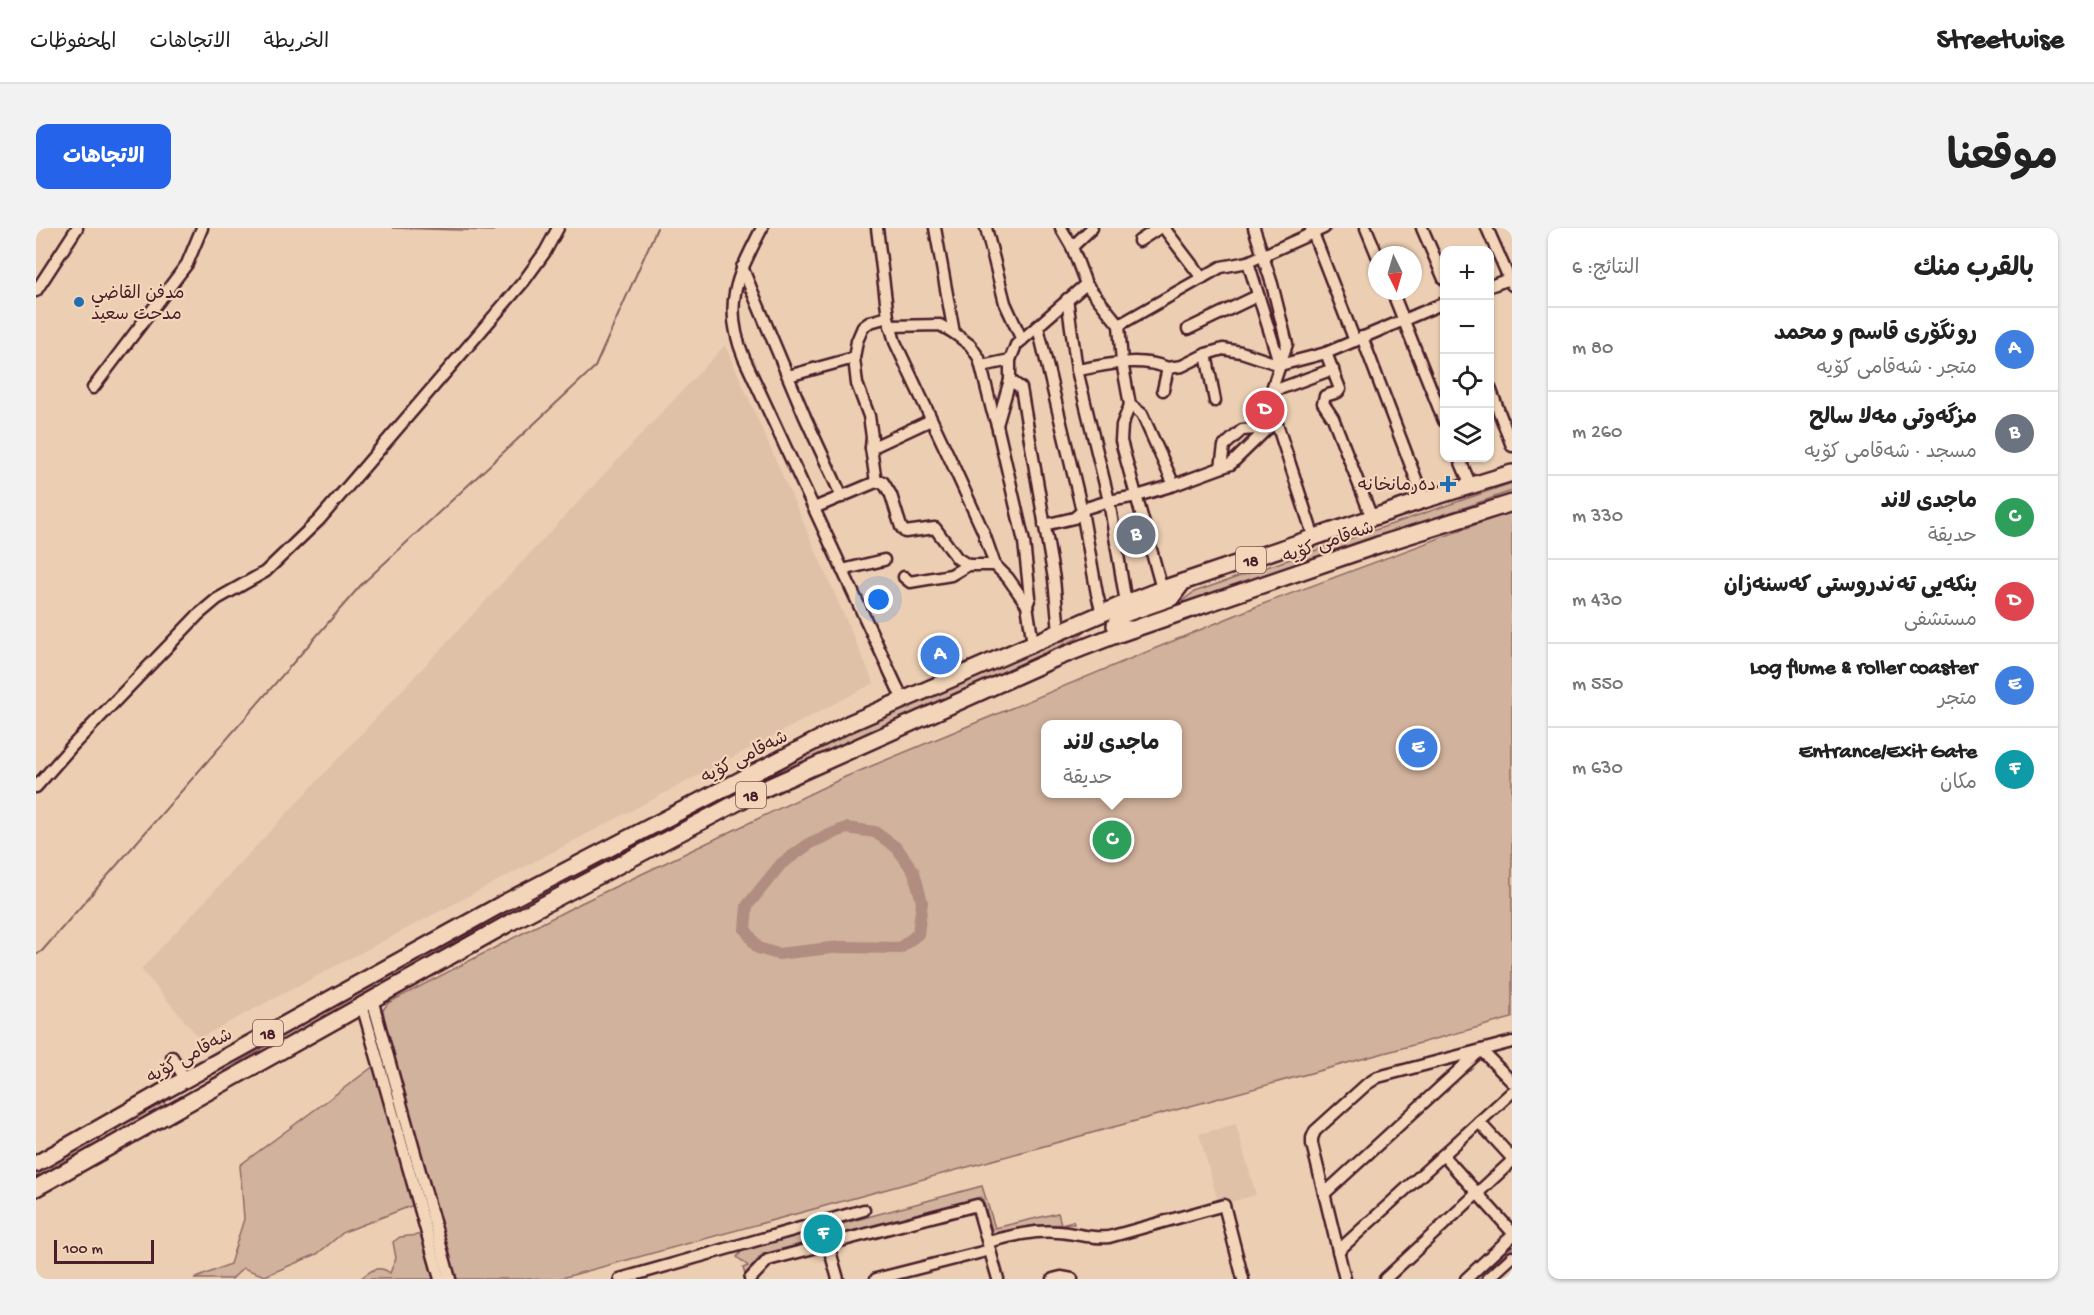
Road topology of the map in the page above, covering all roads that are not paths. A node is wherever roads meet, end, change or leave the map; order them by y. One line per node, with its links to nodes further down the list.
1 (77, 228): 28 (street)
2 (202, 228): 53 (street)
3 (558, 228): 97 (street)
4 (762, 228): 22 (street)
5 (877, 228): 34 (street)
6 (935, 228): 38 (street)
7 (986, 228): 40 (street)
8 (1061, 228): 19 (street)
9 (1092, 228): 19 (street)
10 (1161, 228): 17 (street); 24 (street)
11 (1254, 228): 20 (street)
12 (1324, 228): 16 (street)
13 (1366, 228): 18 (street)
14 (1422, 228): 23 (street)
15 (1487, 228): 25 (street)
16 (1312, 230): 20 (street); 39 (street)
17 (1139, 241)
18 (1373, 246)
19 (1072, 248): 26 (street)
20 (1262, 255): 21 (street); 46 (street)
21 (1248, 262): 24 (street); 29 (street)
22 (742, 267): 51 (street); 76 (street)
23 (1440, 270)
24 (1202, 278): 35 (street)
25 (1511, 280): 27 (street)
26 (1086, 284): 30 (street); 35 (street)
27 (1494, 285)
28 (36, 291)
29 (1257, 296): 37 (street); 46 (street)
30 (1067, 299): 36 (street); 50 (street)
31 (1396, 300): 33 (street)
32 (1440, 305): 33 (street)
33 (1403, 319): 39 (street); 59 (street)
34 (889, 321): 38 (street); 43 (street); 60 (street)
35 (1119, 325): 45 (street)
36 (1038, 327): 40 (street); 77 (street)
37 (1188, 329)
38 (954, 333): 47 (street)
39 (1359, 339): 41 (street); 73 (street)
40 (1022, 340): 44 (street)
41 (1326, 353): 46 (street); 49 (street)
42 (1206, 354): 46 (street); 48 (street); 57 (street)
43 (854, 358): 51 (street); 64 (street)
44 (1010, 360): 47 (street); 52 (street)
45 (1122, 362): 48 (street); 50 (street); 58 (street)
46 (1280, 365): 55 (street)
47 (982, 366): 61 (street)
48 (1168, 368): 54 (street)
49 (1333, 369): 55 (street); 78 (street)
50 (1077, 370): 74 (street)
51 (788, 376): 72 (street)
52 (1010, 380): 61 (street); 79 (street)
53 (93, 388)
54 (1163, 390)
55 (1271, 392): 62 (street)
56 (1494, 399): 63 (street)
57 (1215, 401)
58 (1130, 405): 69 (street); 71 (street)
59 (1440, 412)
60 (931, 420): 64 (street); 83 (street)
61 (997, 424): 89 (street)
62 (1272, 426): 66 (street); 66 (street); 80 (street)
63 (1512, 446)
64 (871, 448): 68 (street)
65 (1461, 462): 70 (street)
66 (1221, 467): 69 (street)
67 (1512, 473): 70 (highway, شەقامی کۆیە / 18)
68 (876, 482): 72 (street); 82 (street)
69 (1174, 485): 71 (street)
70 (1471, 486): 73 (highway, شەقامی کۆیە / 18)
71 (1137, 495): 74 (street); 87 (street)
72 (842, 497): 76 (street)
73 (1424, 500): 78 (highway, شەقامی کۆیە / 18)
74 (1109, 501): 77 (street); 88 (street)
75 (1512, 503): 92 (highway, شەقامی کۆیە / 18)
76 (814, 508): 84 (street)
77 (1082, 511): 79 (street); 90 (street)
78 (1372, 518): 80 (highway, شەقامی کۆیە / 18)
79 (1044, 525): 93 (street)
80 (1314, 538): 86 (highway, شەقامی کۆیە / 18)
81 (884, 560): 84 (street)
82 (968, 565): 83 (street); 85 (street)
83 (995, 565): 89 (street)
84 (842, 570): 96 (street)
85 (904, 577)
86 (1183, 582): 87 (highway, شەقامی کۆیە / 18); 92 (highway)
87 (1162, 589): 88 (highway, شەقامی کۆیە / 18)
88 (1126, 603): 90 (highway, شەقامی کۆیە / 18)
89 (1027, 605): 94 (street)
90 (1102, 614): 91 (highway, شەقامی کۆیە / 18)
91 (1077, 624): 93 (highway, شەقامی کۆیە / 18); 95 (highway)
92 (1132, 629): 95 (highway, شەقامی کۆیە / 18)
93 (1059, 632): 94 (highway, شەقامی کۆیە / 18)
94 (1033, 644): 96 (highway, شەقامی کۆیە / 18)
95 (1088, 645): 99 (highway, شەقامی کۆیە / 18)
96 (903, 700): 98 (highway, شەقامی کۆیە / 18)
97 (36, 787)
98 (502, 904): 99 (highway); 104 (highway, شەقامی کۆیە / 18)
99 (511, 922): 100 (highway, شەقامی کۆیە / 18)
100 (367, 1002): 108 (highway, شەقامی کۆیە / 18); 124 (street); 125 (street)
101 (1512, 1042): 102 (street)
102 (1481, 1050): 105 (street); 115 (street); 115 (street)
103 (172, 1057): 104 (street)
104 (185, 1079): 106 (highway, شەقامی کۆیە / 18)
105 (1512, 1083)
106 (166, 1090): 108 (highway); 112 (highway, شەقامی کۆیە / 18)
107 (1512, 1092): 109 (street)
108 (177, 1110): 113 (highway, شەقامی کۆیە / 18)
109 (1479, 1122): 110 (street); 111 (street)
110 (1443, 1155): 114 (street); 122 (street)
111 (1512, 1160): 114 (street)
112 (36, 1164)
113 (36, 1188)
114 (1477, 1193): 119 (street); 135 (street)
115 (1324, 1194): 122 (street)
116 (864, 1210): 117 (street)
117 (826, 1221): 118 (street); 120 (street)
118 (814, 1225): 120 (street); 126 (street)
119 (1512, 1234): 136 (street)
120 (827, 1244): 121 (street); 127 (street); 128 (street)
121 (989, 1246): 129 (street); 130 (street); 133 (street)
122 (1338, 1251): 134 (street)
123 (1512, 1257): 137 (street)
124 (440, 1279)
125 (450, 1279)
126 (621, 1279)
127 (750, 1279)
128 (838, 1279)
129 (876, 1279)
130 (998, 1279)
131 (1053, 1279): 132 (street)
132 (1072, 1279)
133 (1243, 1279)
134 (1345, 1279)
135 (1384, 1279)
136 (1466, 1279)
137 (1488, 1279)

